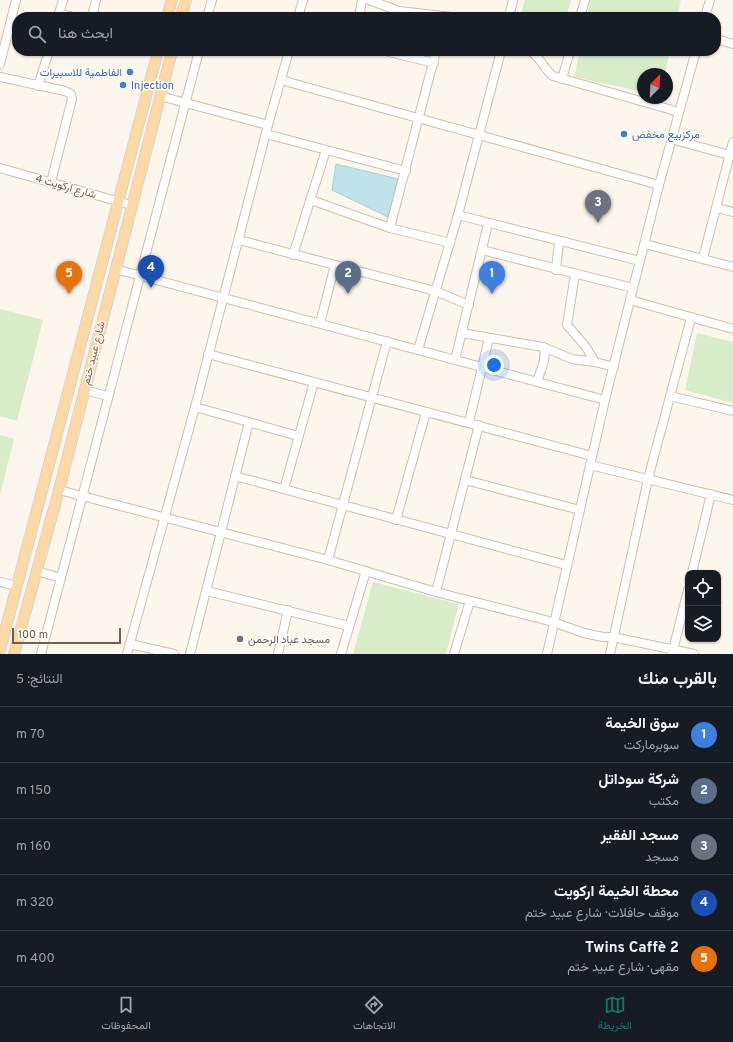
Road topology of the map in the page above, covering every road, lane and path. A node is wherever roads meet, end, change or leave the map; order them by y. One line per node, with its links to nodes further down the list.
1 (16, 0): 13 (street)
2 (63, 0): 14 (street)
3 (96, 0): 15 (street)
4 (172, 0): 16 (main road)
5 (186, 0): 17 (main road)
6 (212, 0): 18 (street)
7 (303, 0): 19 (street)
8 (362, 0): 20 (street)
9 (369, 0): 21 (street)
10 (513, 0): 22 (street)
11 (584, 0): 23 (street)
12 (710, 0): 24 (street)
13 (13, 12)
14 (60, 12)
15 (93, 12)
16 (168, 12)
17 (182, 12)
18 (208, 12)
19 (299, 12)
20 (360, 12)
21 (407, 12)
22 (510, 12)
23 (581, 12)
24 (706, 12)
25 (12, 16): 40 (street)
26 (721, 40): 27 (street)
27 (733, 44)
28 (47, 56): 44 (street)
29 (157, 56): 61 (main road, شارع عبيد ختم)
30 (171, 56): 45 (main road, شارع عبيد ختم)
31 (198, 56): 46 (street)
32 (288, 56): 43 (street)
33 (405, 56): 39 (street)
34 (435, 56): 39 (street)
35 (500, 56): 51 (street)
36 (537, 56): 42 (street)
37 (569, 56): 42 (street)
38 (695, 56): 47 (street)
39 (434, 63): 48 (street)
40 (0, 64)
41 (0, 77): 44 (street)
42 (562, 79): 47 (street)
43 (281, 80): 48 (street); 49 (street)
44 (38, 86): 58 (street)
45 (160, 96): 46 (street); 62 (main road, شارع عبيد ختم)
46 (186, 102): 49 (street); 81 (street)
47 (679, 112): 52 (street)
48 (419, 118): 51 (street); 57 (street)
49 (268, 125): 50 (street)
50 (266, 134): 54 (street); 68 (street)
51 (480, 134): 59 (street); 65 (street)
52 (671, 139): 55 (street); 59 (street)
53 (733, 142): 55 (street)
54 (326, 150): 57 (street); 60 (street)
55 (731, 156): 63 (street)
56 (0, 168): 58 (street, شارع اركويت 4)
57 (406, 171): 67 (street)
58 (51, 182): 61 (street, شارع اركويت 4)
59 (659, 186): 71 (street)
60 (311, 200): 67 (street); 73 (street)
61 (117, 201): 62 (street, شارع اركويت 4); 136 (main road, شارع عبيد ختم)
62 (131, 205): 78 (main road, شارع عبيد ختم)
63 (716, 208): 64 (street); 74 (street)
64 (733, 212)
65 (458, 215): 66 (street); 70 (street)
66 (488, 224): 69 (street); 72 (street)
67 (390, 228): 70 (street)
68 (239, 240): 73 (street); 84 (street)
69 (559, 241): 75 (street); 79 (street)
70 (450, 243): 83 (street)
71 (645, 244): 74 (street); 75 (street)
72 (482, 250): 79 (street); 86 (street)
73 (294, 255): 76 (street)
74 (703, 258): 77 (street)
75 (640, 261): 82 (street)
76 (335, 265): 83 (street); 88 (street)
77 (733, 266)
78 (115, 269): 81 (street); 102 (main road, شارع عبيد ختم)
79 (556, 270): 80 (street)
80 (575, 274): 82 (street); 97 (street)
81 (139, 275): 84 (street); 103 (street)
82 (633, 288): 85 (street)
83 (436, 291): 86 (street); 94 (street)
84 (223, 297): 88 (street); 95 (street)
85 (630, 300): 87 (street); 99 (street)
86 (469, 305): 90 (street)
87 (690, 318): 89 (street); 104 (street)
88 (320, 323): 92 (street)
89 (733, 329)
90 (462, 333): 91 (street); 96 (street)
91 (489, 338): 93 (street); 98 (street)
92 (387, 341): 94 (street); 105 (street)
93 (543, 347): 97 (street); 100 (street)
94 (418, 350): 96 (street)
95 (208, 354): 101 (street); 107 (street)
96 (455, 360): 98 (street)
97 (595, 362): 99 (street)
98 (482, 367): 100 (street); 111 (street)
99 (614, 367): 106 (street)
100 (536, 381): 106 (street)
101 (314, 382): 105 (street); 113 (street)
102 (84, 390): 103 (street); 119 (main road, شارع عبيد ختم)
103 (108, 396): 121 (street)
104 (670, 396): 108 (street); 116 (street)
105 (371, 398): 109 (street); 123 (street)
106 (605, 400): 114 (street)
107 (195, 407): 110 (street); 125 (street)
108 (733, 411)
109 (426, 412): 111 (street); 126 (street)
110 (249, 422): 113 (street); 115 (street)
111 (469, 422): 112 (street)
112 (479, 425): 114 (street); 117 (street)
113 (298, 436): 118 (street)
114 (591, 460): 116 (street); 124 (street)
115 (235, 476): 118 (street); 127 (street)
116 (648, 479): 120 (street); 144 (street)
117 (465, 480): 124 (street); 128 (street)
118 (284, 489): 123 (street)
119 (59, 490): 121 (street); 132 (main road, شارع عبيد ختم)
120 (711, 494): 122 (street); 131 (street)
121 (83, 497): 125 (street); 134 (street)
122 (733, 500)
123 (343, 506): 126 (street); 129 (street)
124 (580, 510): 130 (street)
125 (164, 518): 127 (street); 145 (street)
126 (396, 520): 128 (street)
127 (220, 532): 129 (street); 137 (street)
128 (451, 535): 130 (street); 138 (street)
129 (328, 560): 133 (street)
130 (566, 565): 142 (street)
131 (693, 570)
132 (37, 571): 134 (street); 148 (main road, شارع عبيد ختم)
133 (366, 571): 138 (street); 143 (street)
134 (61, 578): 149 (street)
135 (0, 582): 136 (street)
136 (17, 586): 146 (main road, شارع عبيد ختم)
137 (207, 591): 141 (street); 152 (street)
138 (436, 592): 139 (street)
139 (470, 601): 142 (street); 155 (street)
140 (685, 602): 147 (street)
141 (288, 610): 143 (street); 153 (street)
142 (554, 622): 144 (street); 156 (street)
143 (349, 626): 154 (street)
144 (613, 637): 147 (street); 157 (street)
145 (130, 644): 150 (street); 151 (street)
146 (0, 650)
147 (673, 652): 158 (street)
148 (14, 654)
149 (41, 654)
150 (127, 654)
151 (174, 654)
152 (190, 654)
153 (278, 654)
154 (341, 654)
155 (454, 654)
156 (547, 654)
157 (610, 654)
158 (694, 654)

